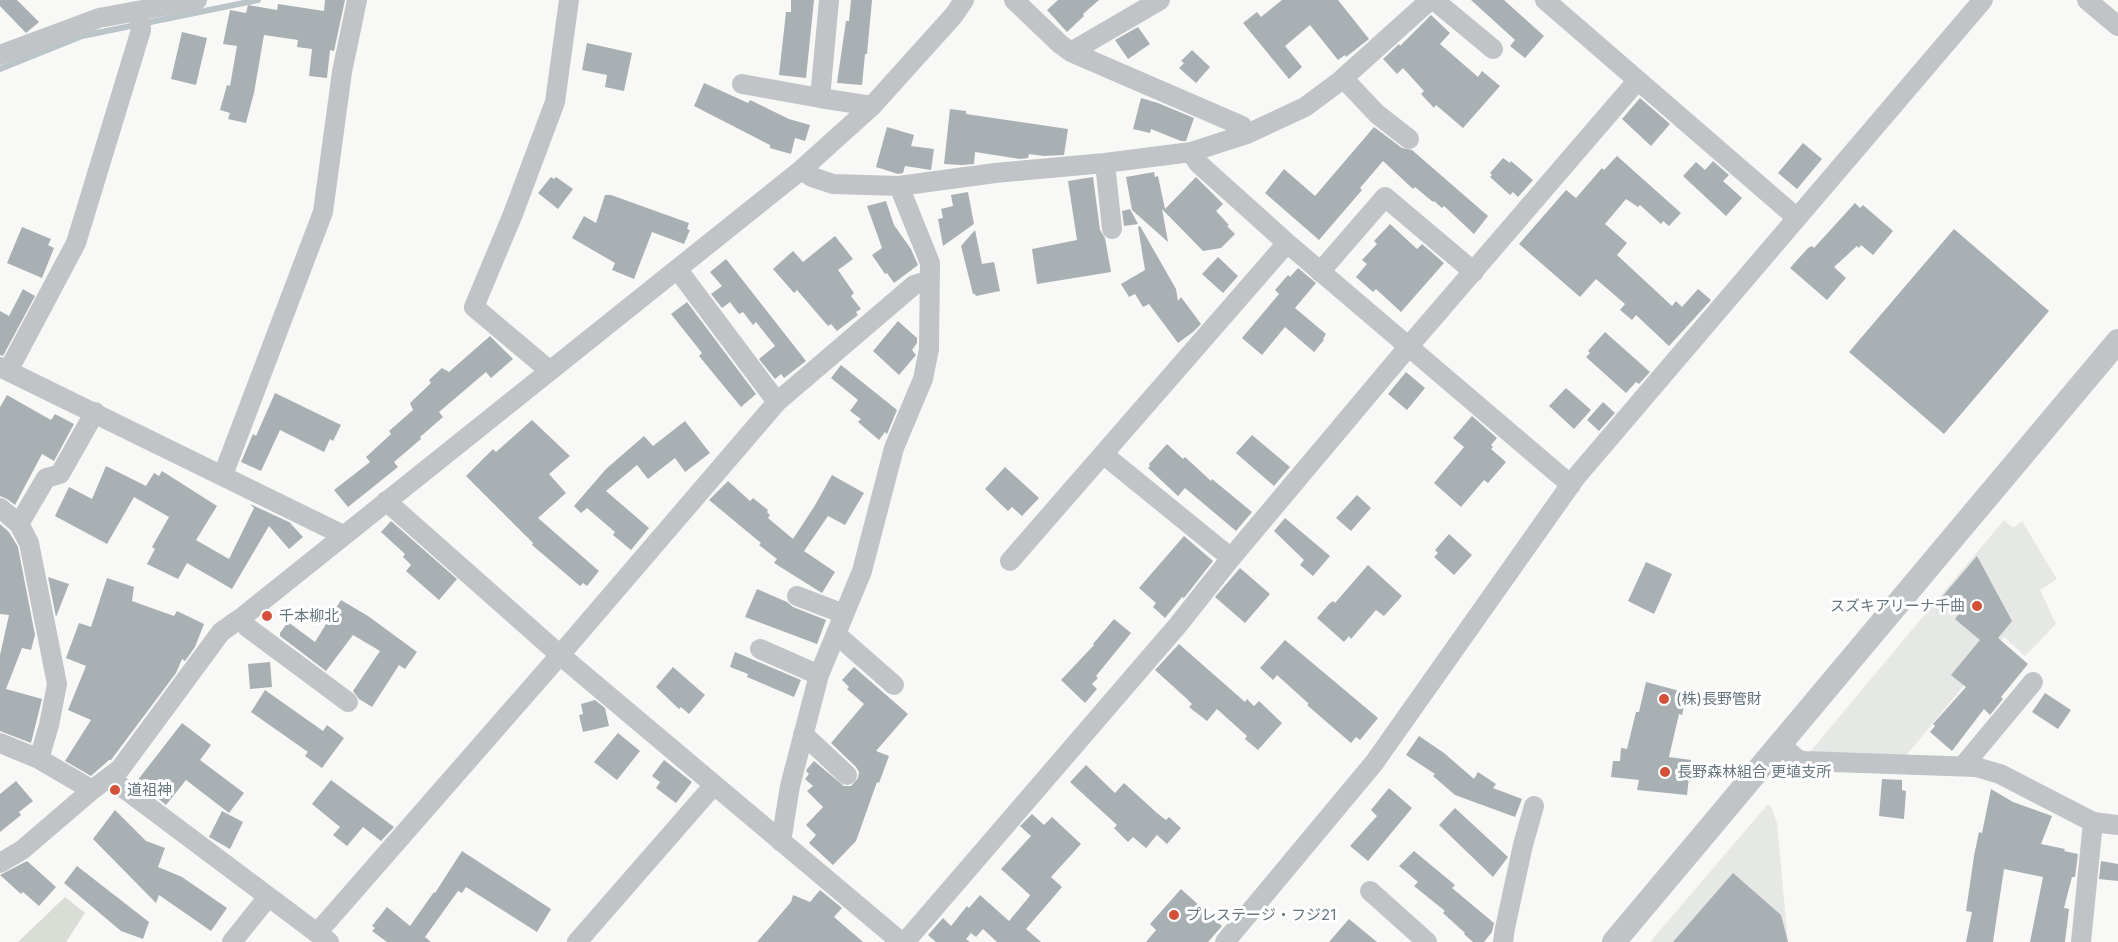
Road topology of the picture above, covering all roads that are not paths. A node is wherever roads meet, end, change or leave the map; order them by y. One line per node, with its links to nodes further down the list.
1 (117, 0): 13 (street)
2 (197, 0): 14 (street)
3 (357, 0): 44 (street)
4 (569, 0): 40 (street)
5 (829, 0): 22 (street)
6 (963, 0): 23 (street)
7 (1014, 0): 17 (street)
8 (1160, 0): 17 (street)
9 (1432, 0): 16 (street); 19 (street)
10 (1545, 0): 20 (street)
11 (1983, 0): 30 (street)
12 (2087, 0): 15 (street)
13 (99, 18): 14 (street); 18 (street)
14 (140, 21): 39 (street)
15 (2118, 26)
16 (1493, 49)
17 (1071, 52): 24 (street)
18 (0, 55)
19 (1343, 78): 24 (street); 25 (street)
20 (1637, 81): 30 (street); 35 (street)
21 (742, 84): 22 (street)
22 (820, 98): 23 (street)
23 (872, 106): 28 (street)
24 (1247, 134): 26 (street)
25 (1409, 139)
26 (1191, 152): 27 (street); 32 (street)
27 (1105, 164): 29 (street); 31 (street)
28 (801, 170): 29 (street); 33 (street)
29 (899, 186): 36 (street)
30 (1797, 218): 45 (street)
31 (1112, 229)
32 (1287, 243): 34 (street); 43 (street)
33 (678, 270): 40 (street); 41 (street)
34 (1320, 272): 35 (street); 37 (street)
35 (1474, 272): 37 (street)
36 (930, 280): 41 (street); 53 (street)
37 (1409, 346): 45 (street); 50 (street)
38 (2115, 352): 64 (street)
39 (4, 369): 42 (street)
40 (550, 371): 46 (street)
41 (777, 402): 57 (street)
42 (94, 412): 44 (street); 48 (street)
43 (1103, 454): 50 (street); 51 (street)
44 (223, 475): 49 (street)
45 (1571, 485): 82 (street)
46 (386, 501): 49 (street); 57 (street)
47 (0, 508): 48 (street)
48 (19, 524): 65 (street)
49 (343, 535): 54 (street)
50 (1231, 558): 81 (street)
51 (1010, 561)
52 (797, 596): 53 (street)
53 (844, 614): 55 (street)
54 (242, 618): 61 (street); 68 (street)
55 (836, 634): 58 (street); 60 (street)
56 (760, 649): 58 (street)
57 (561, 655): 69 (street); 78 (street)
58 (819, 675): 62 (street)
59 (2032, 682): 66 (street)
60 (894, 684)
61 (348, 702)
62 (803, 734): 67 (street); 74 (street)
63 (0, 743): 65 (street)
64 (1779, 743): 66 (street); 85 (street)
65 (39, 759): 70 (street)
66 (1963, 766): 72 (street)
67 (847, 775)
68 (110, 778): 70 (street); 77 (street)
69 (714, 785): 74 (street); 80 (street)
70 (92, 790): 75 (street)
71 (1534, 806): 84 (street)
72 (2093, 822): 73 (street); 86 (street)
73 (2118, 825)
74 (781, 842): 81 (street)
75 (0, 863)
76 (1370, 891): 83 (street)
77 (268, 897): 78 (street); 79 (street)
78 (323, 938)
79 (232, 942)
80 (577, 942)
81 (903, 942)
82 (1225, 942)
83 (1427, 942)
84 (1503, 942)
85 (1614, 942)
86 (2081, 942)

